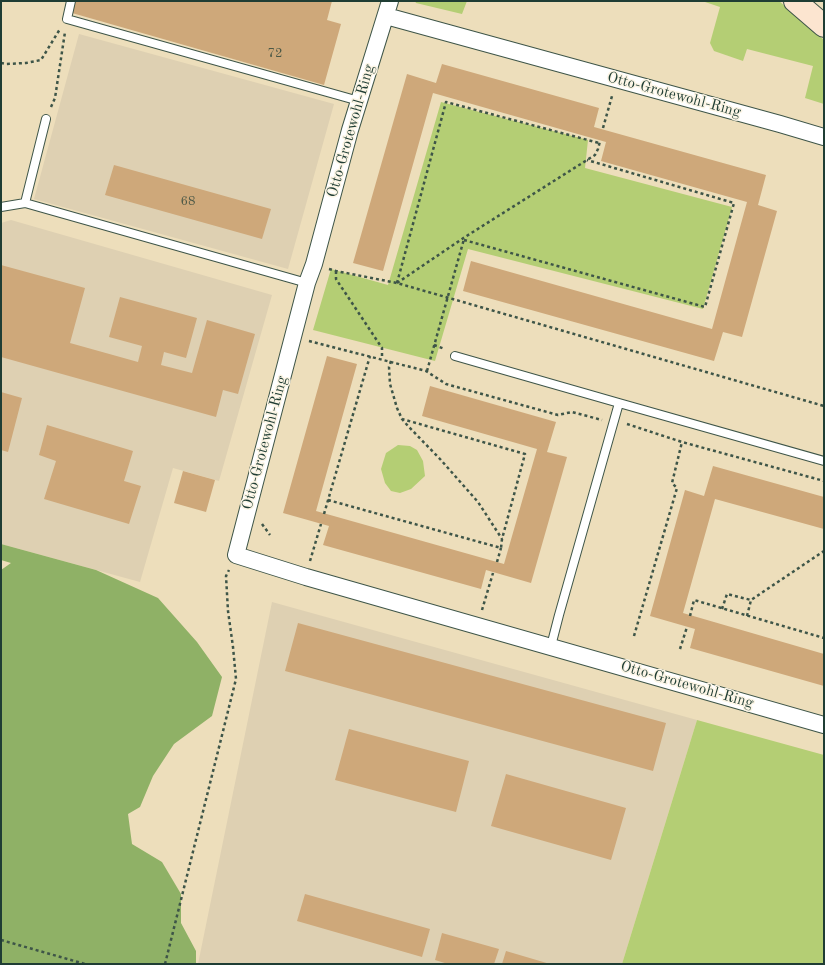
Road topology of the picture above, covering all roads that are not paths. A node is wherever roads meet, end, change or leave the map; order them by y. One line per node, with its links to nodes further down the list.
1 (71, 1): 6 (lane)
2 (390, 1): 4 (street, Otto-Grotewohl-Ring)
3 (795, 1): 5 (main road)
4 (386, 16): 6 (street, Otto-Grotewohl-Ring); 8 (street, Otto-Grotewohl-Ring)
5 (824, 26)
6 (359, 101): 11 (street, Otto-Grotewohl-Ring)
7 (46, 119): 9 (lane)
8 (824, 137)
9 (25, 203): 10 (lane); 11 (lane)
10 (1, 207)
11 (307, 283): 15 (street, Otto-Grotewohl-Ring)
12 (455, 356): 13 (lane)
13 (618, 403): 14 (lane); 15 (lane)
14 (824, 461)
15 (551, 646): 16 (street, Otto-Grotewohl-Ring)
16 (824, 725)

